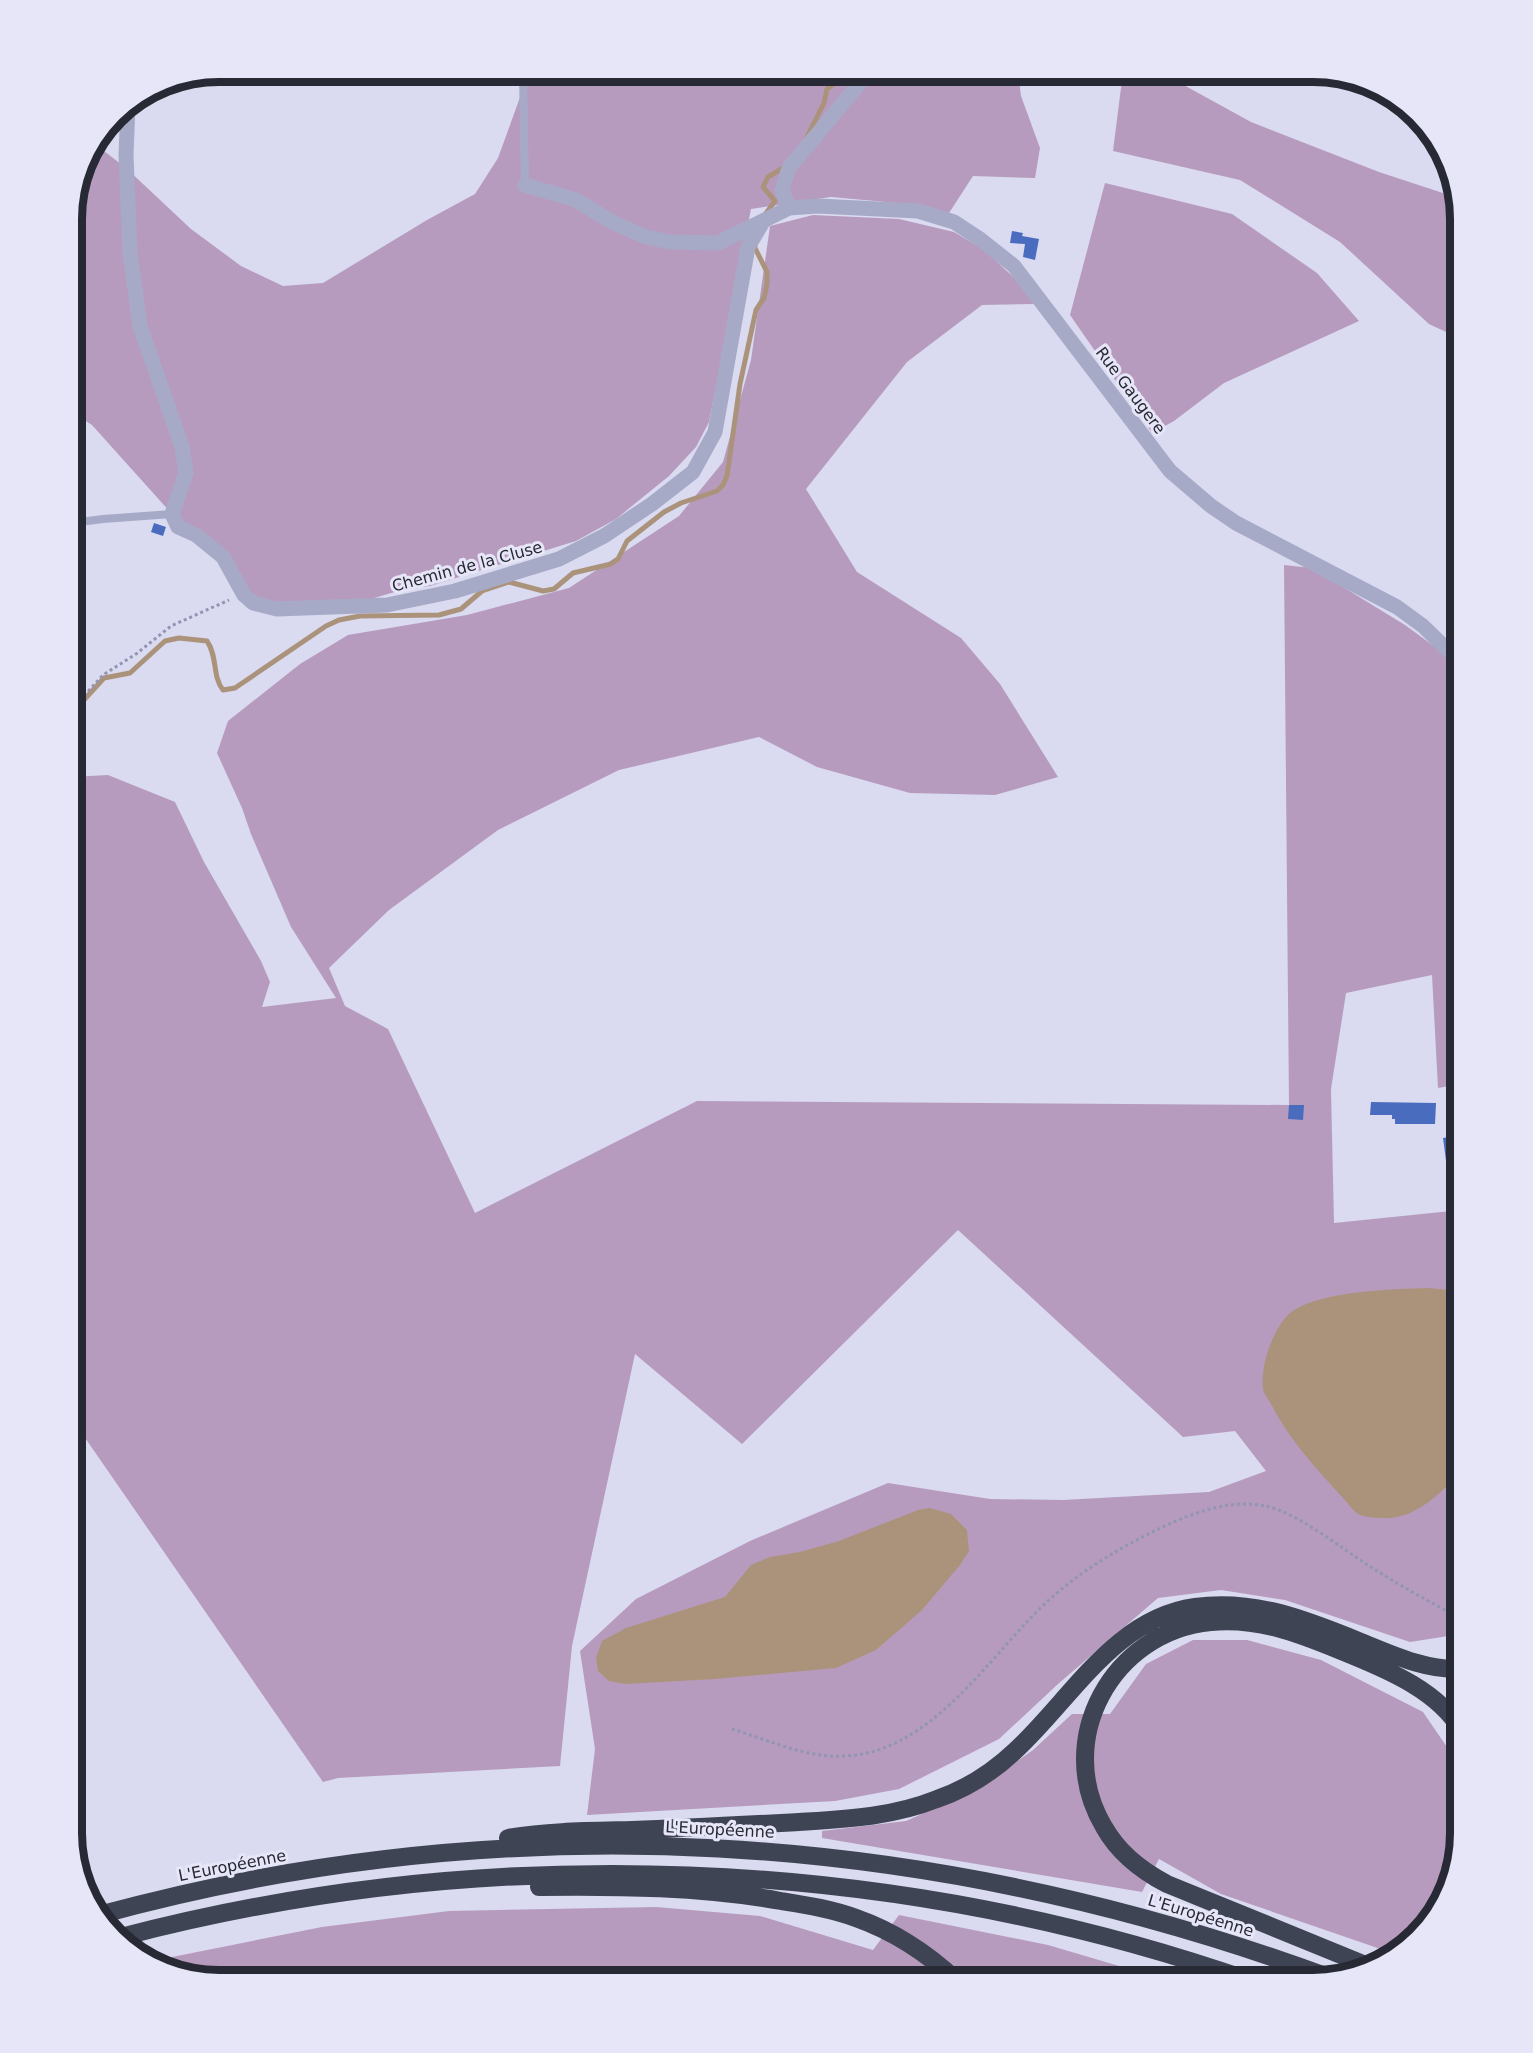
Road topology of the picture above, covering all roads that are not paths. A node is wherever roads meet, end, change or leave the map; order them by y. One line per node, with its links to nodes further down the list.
1 (522, 82): 4 (lane)
2 (860, 83): 5 (street)
3 (127, 118): 7 (street)
4 (525, 185): 6 (street, Rue Gaugere)
5 (789, 208): 6 (street, Rue Gaugere); 9 (street, Rue Gaugere)
6 (764, 222): 7 (street, Chemin de la Cluse)
7 (172, 514): 8 (lane)
8 (83, 522)
9 (1450, 652)
10 (1450, 1669): 12 (highway)
11 (1450, 1714): 16 (highway)
12 (402, 1857): 14 (highway, L'Européenne); 19 (highway, L'Européenne)
13 (429, 1882): 15 (highway); 17 (highway); 18 (highway)
14 (108, 1913)
15 (127, 1935)
16 (1359, 1962)
17 (943, 1970)
18 (1216, 1970)
19 (1307, 1970)

